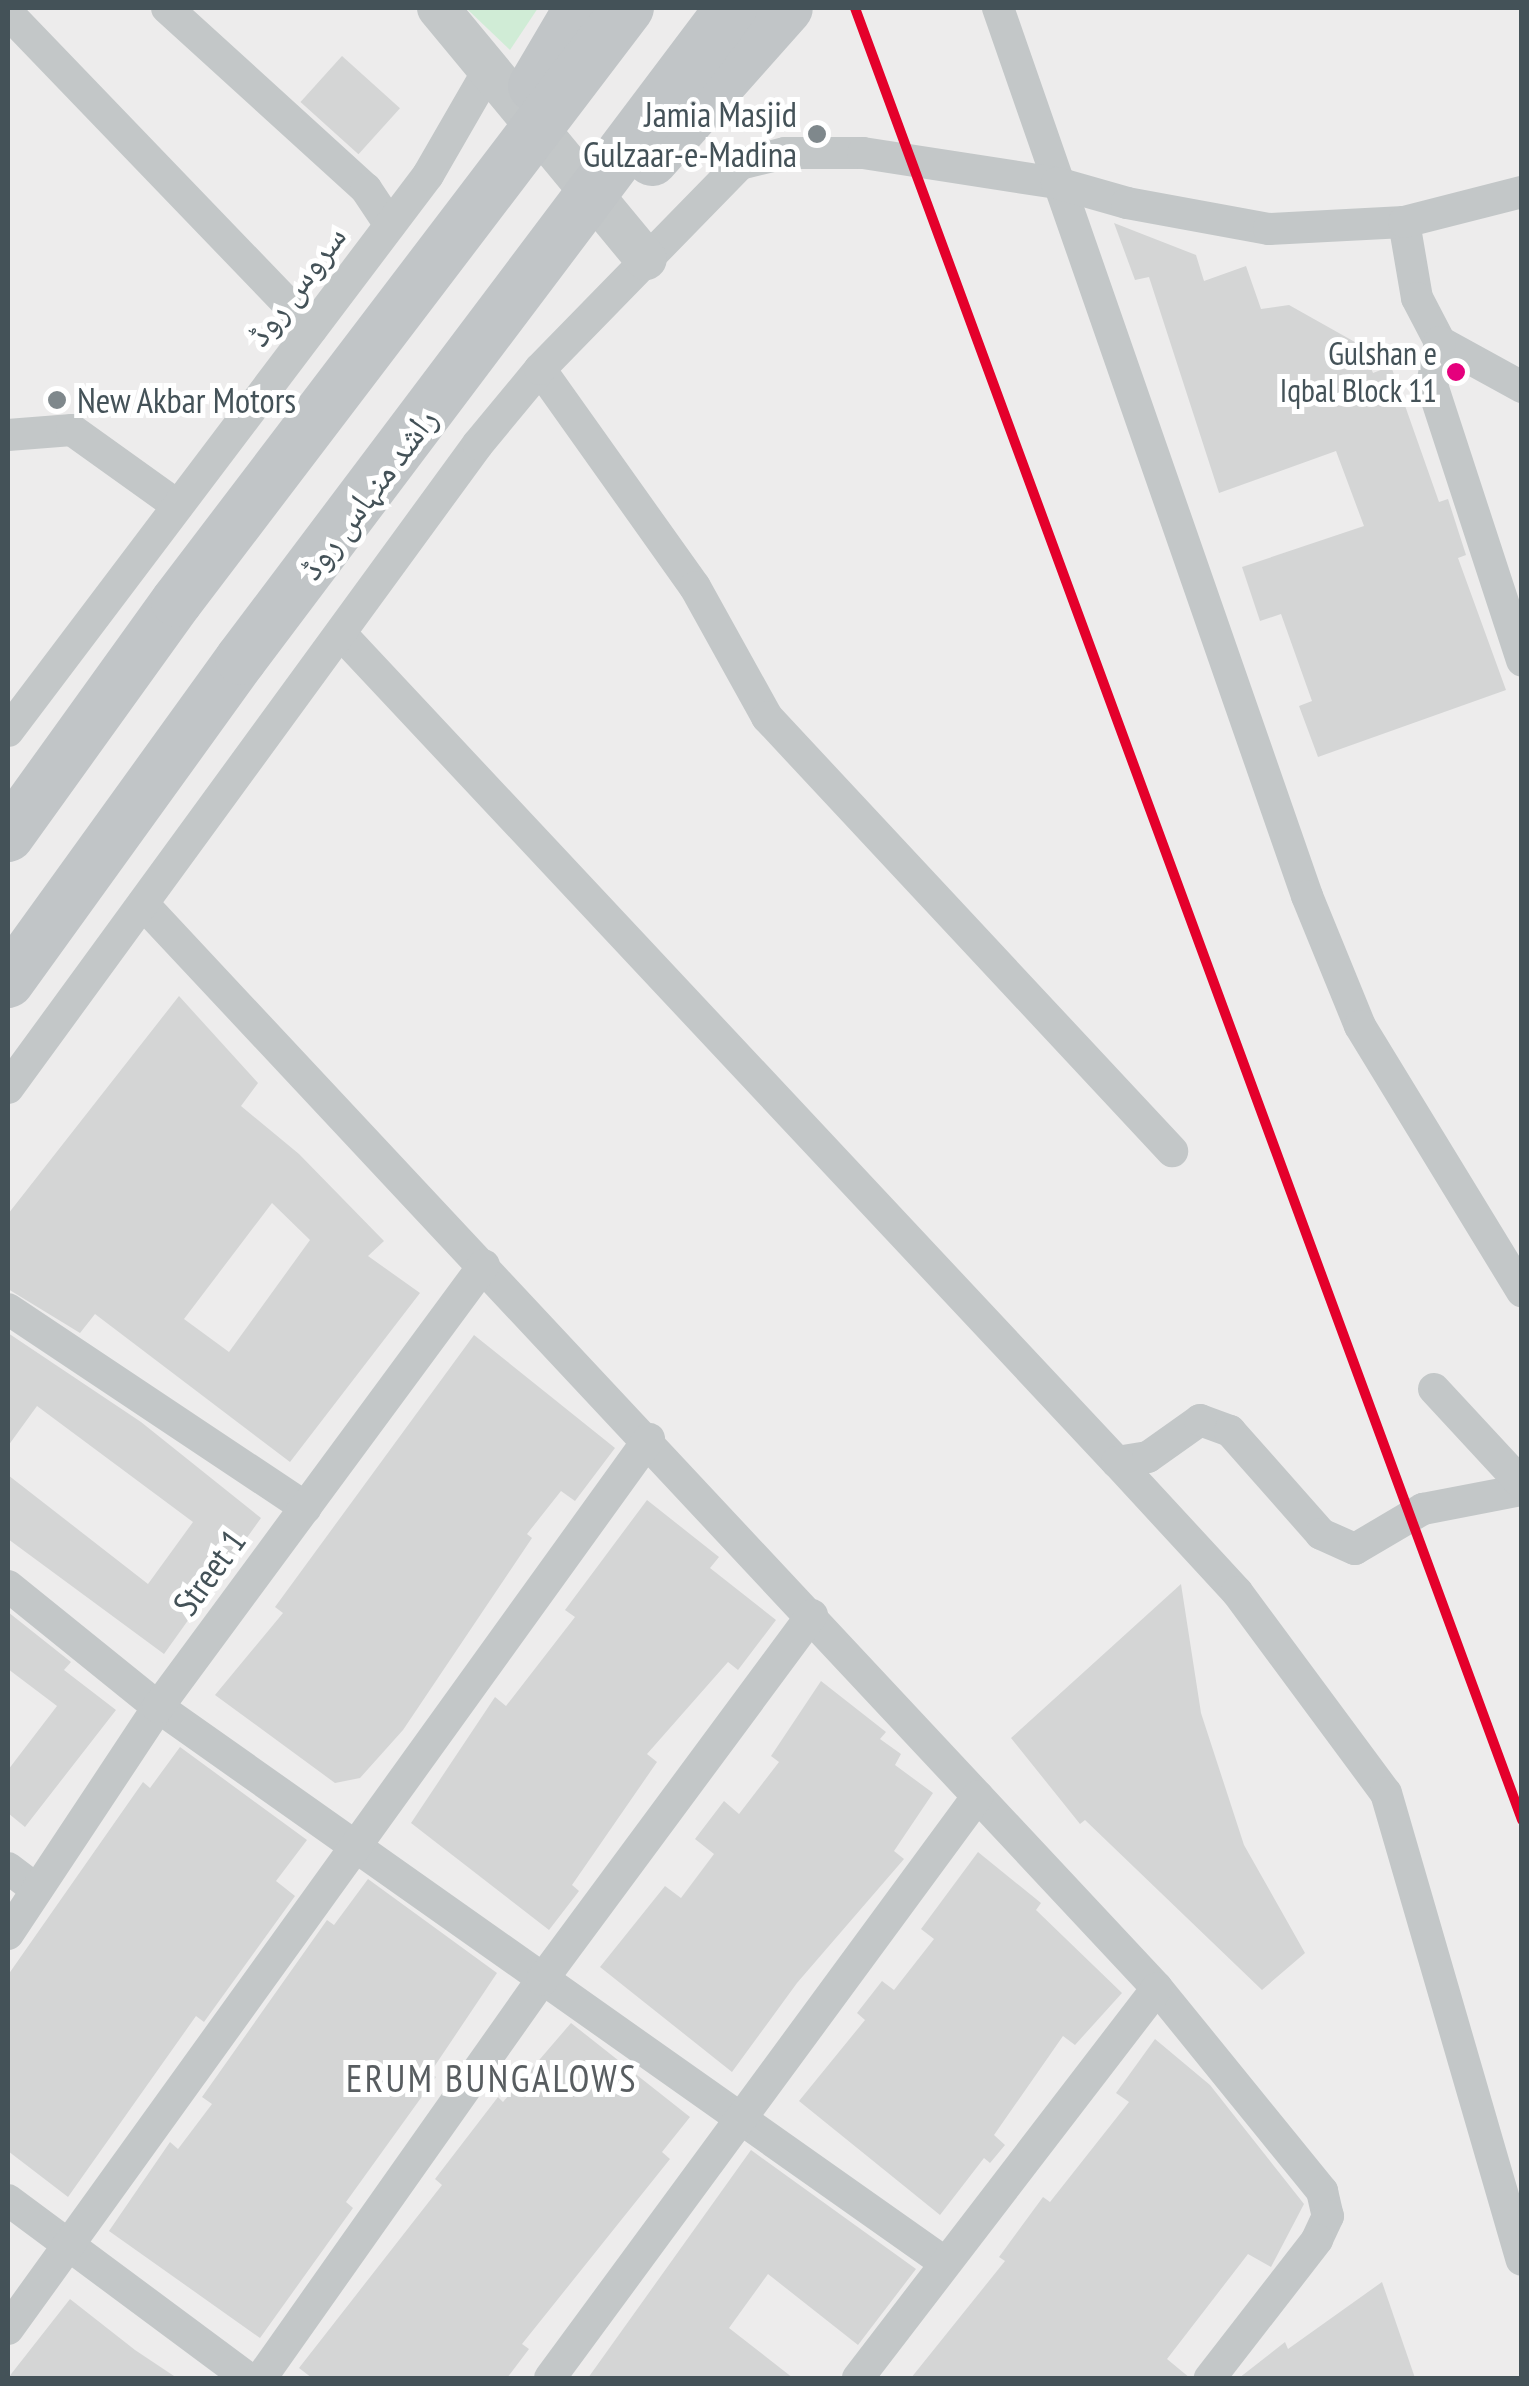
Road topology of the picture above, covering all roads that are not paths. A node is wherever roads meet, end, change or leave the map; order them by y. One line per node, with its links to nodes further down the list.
1 (167, 8): 14 (street)
2 (438, 8): 9 (street)
3 (580, 8): 11 (main road, bridge)
4 (628, 8): 11 (main road, bridge)
5 (731, 8): 16 (main road, راشد منہاس روڈ, bridge)
6 (787, 8): 16 (main road, bridge)
7 (998, 8): 10 (street)
8 (8, 13): 17 (street)
9 (488, 71): 14 (street, سروس روڈ); 15 (street)
10 (1057, 183): 13 (street); 15 (street); 32 (street)
11 (486, 192): 26 (main road, bridge)
12 (1522, 192): 13 (street)
13 (1404, 222): 18 (street)
14 (390, 226): 17 (street, سروس روڈ)
15 (646, 259): 19 (street)
16 (511, 305): 28 (main road, راشد منہاس روڈ, bridge)
17 (312, 328): 22 (street, سروس روڈ)
18 (1440, 342): 20 (street); 24 (street)
19 (540, 369): 23 (street); 30 (street)
20 (1522, 387)
21 (8, 435): 22 (street)
22 (178, 506): 25 (street, سروس روڈ)
23 (340, 634): 27 (street); 36 (street)
24 (1522, 661)
25 (8, 731)
26 (8, 836)
27 (143, 904): 29 (street); 31 (street)
28 (8, 982)
29 (8, 1088)
30 (1172, 1151)
31 (484, 1265): 35 (street); 38 (street, Street 1)
32 (1522, 1291)
33 (8, 1309): 38 (street)
34 (1434, 1389): 37 (street)
35 (649, 1439): 40 (street); 43 (street)
36 (1117, 1462): 37 (street); 52 (street)
37 (1522, 1487)
38 (306, 1508): 41 (street, Street 1)
39 (8, 1586): 41 (street)
40 (812, 1615): 42 (street); 47 (street)
41 (158, 1707): 43 (street); 45 (street, Street 1)
42 (978, 1796): 48 (street); 49 (street)
43 (351, 1844): 47 (street); 51 (street)
44 (8, 1868): 45 (street)
45 (37, 1890): 46 (street, Street 1)
46 (8, 1934)
47 (542, 1980): 49 (street); 56 (street)
48 (1157, 1988): 53 (street); 59 (street)
49 (738, 2117): 53 (street); 57 (street)
50 (8, 2200): 51 (street)
51 (71, 2247): 54 (street); 55 (street)
52 (1522, 2260)
53 (944, 2262): 58 (street)
54 (8, 2329)
55 (248, 2378)
56 (261, 2378)
57 (550, 2378)
58 (858, 2378)
59 (1210, 2378)

